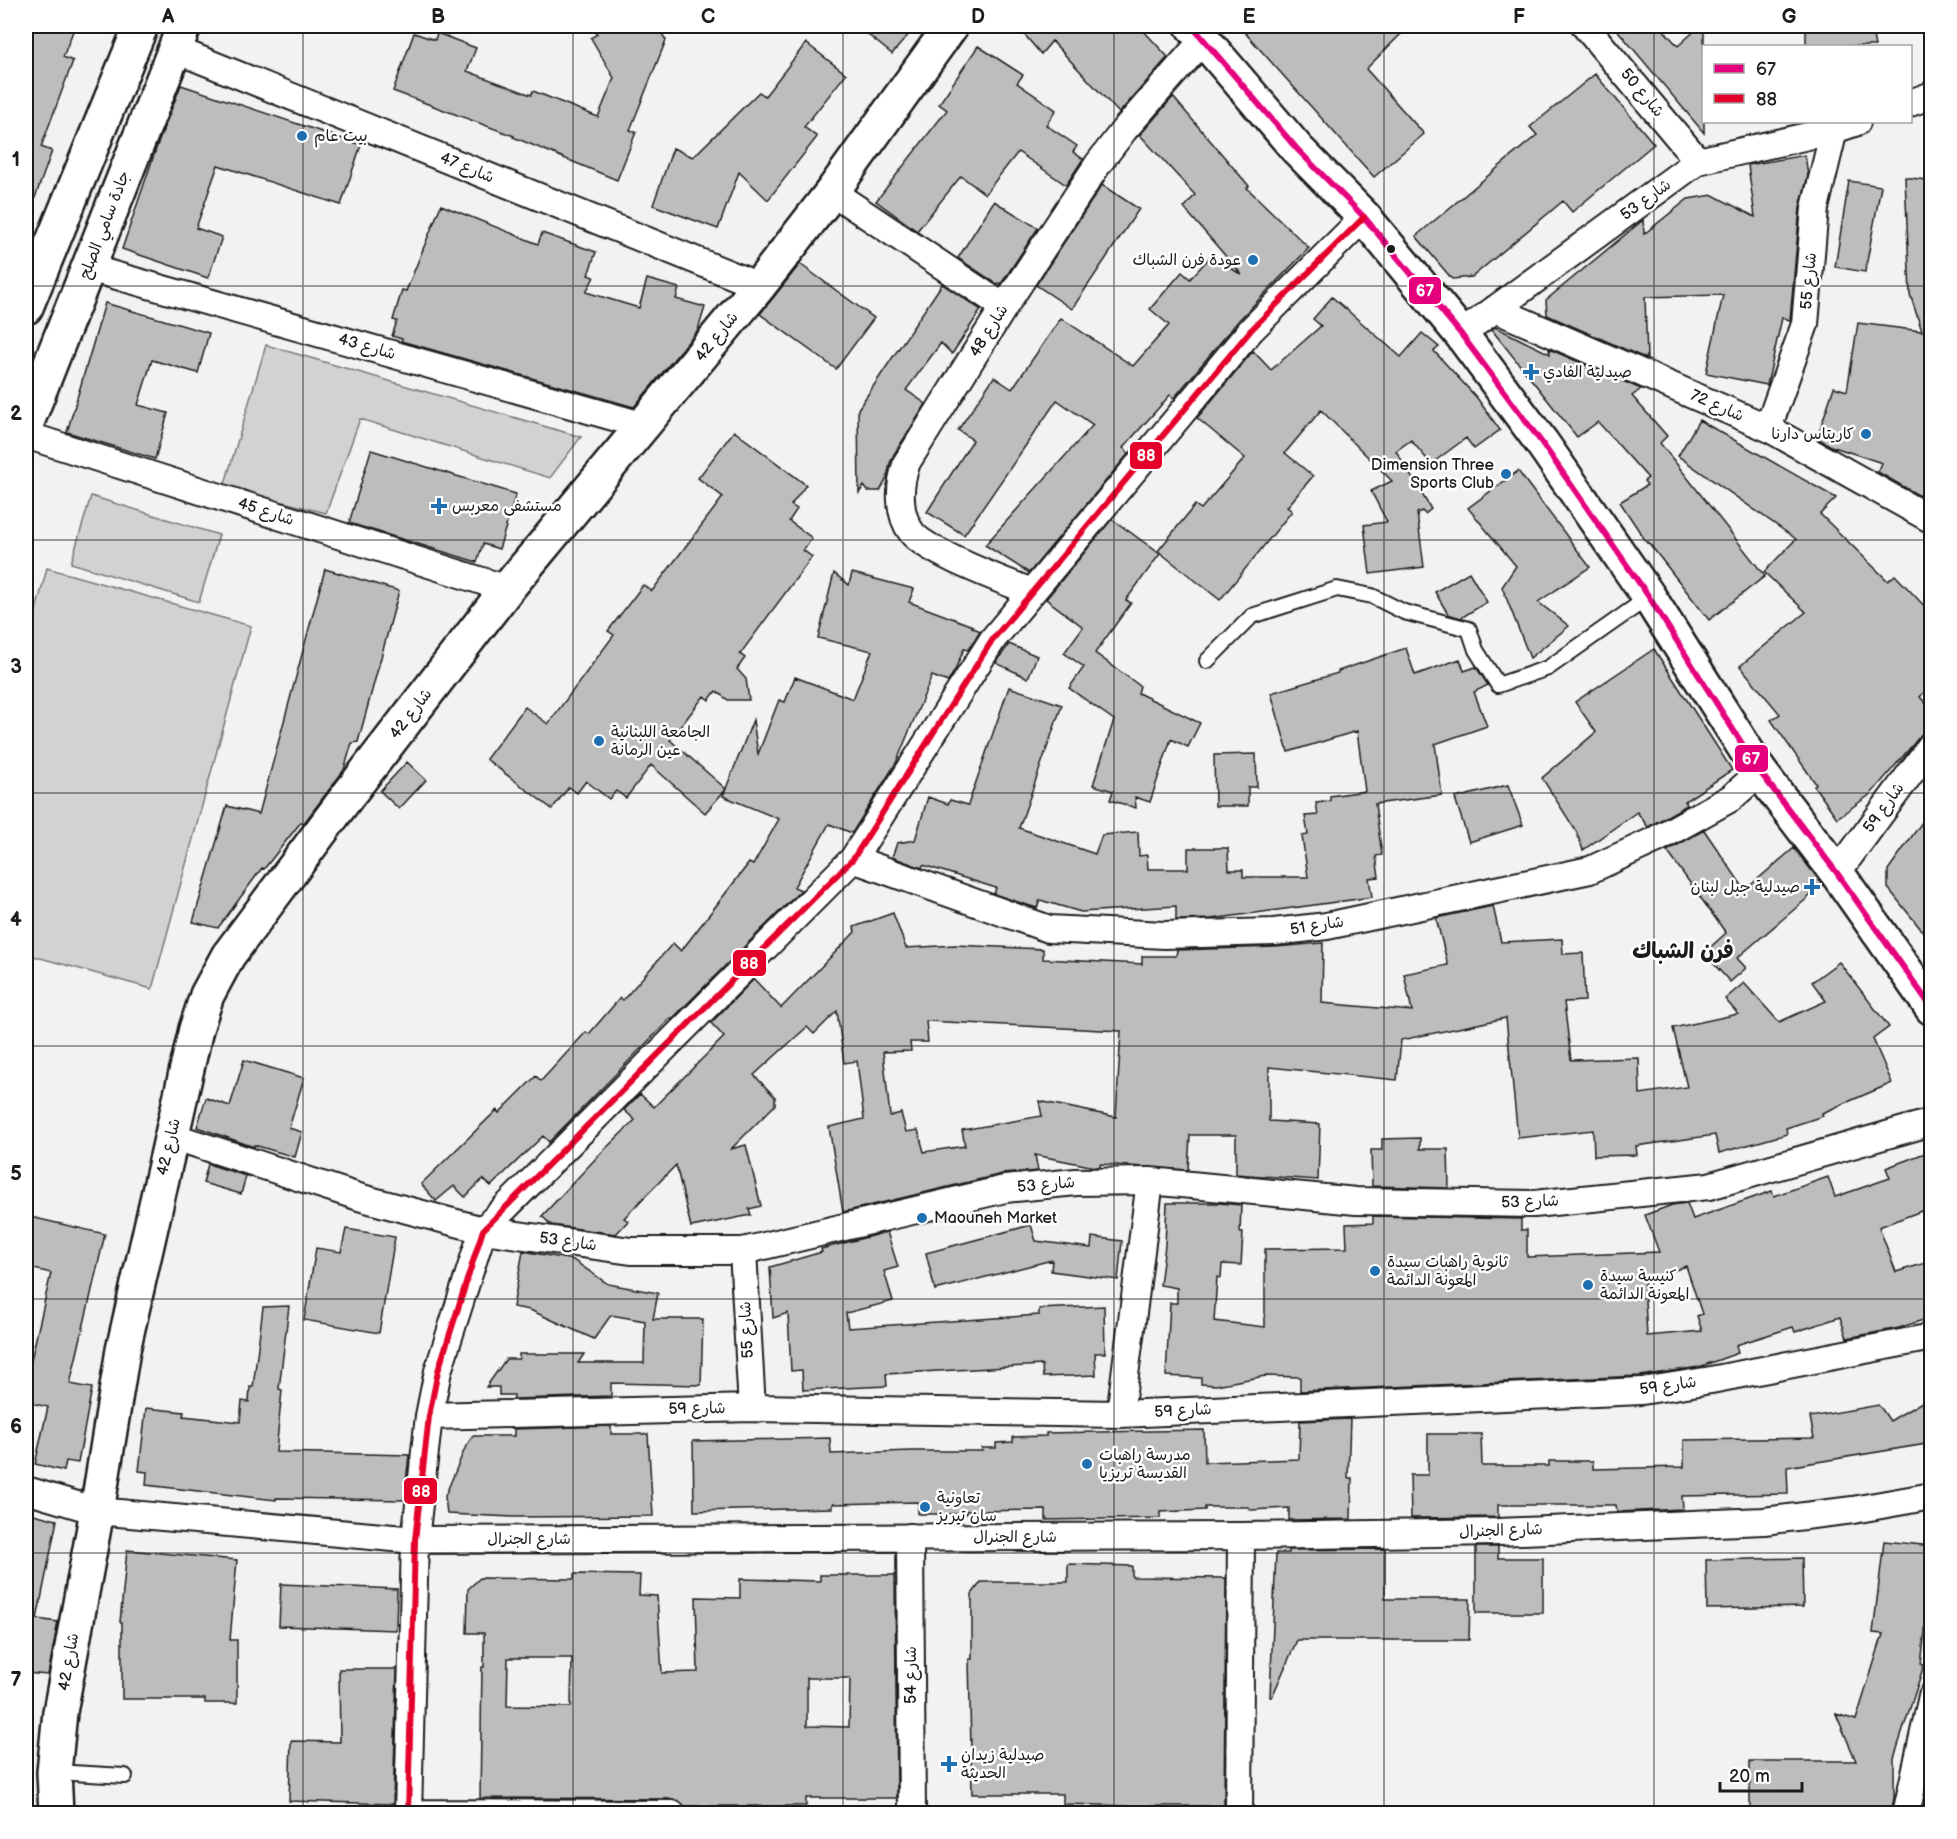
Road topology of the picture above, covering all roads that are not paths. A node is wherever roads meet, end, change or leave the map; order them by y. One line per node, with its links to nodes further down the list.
1 (141, 26): 14 (main road)
2 (951, 26): 10 (main road, شارع 42)
3 (1585, 26): 9 (street, شارع 50)
4 (1198, 32): 11 (main road); 15 (street, شارع 48)
5 (179, 37): 12 (main road, جادة سامي الصلح); 13 (street, شارع 47)
6 (1932, 95): 7 (street)
7 (1912, 103)
8 (1846, 126): 9 (street, شارع 53); 20 (street, شارع 55)
9 (1698, 161): 16 (street, شارع 53)
10 (832, 192): 13 (main road, شارع 42); 15 (street)
11 (1364, 217): 17 (main road); 24 (street)
12 (89, 268): 18 (main road, جادة سامي الصلح); 19 (street, شارع 43)
13 (759, 286): 19 (main road, شارع 42)
14 (26, 307)
15 (1004, 307): 24 (street, شارع 48)
16 (1495, 309): 17 (street, شارع 53); 20 (street, شارع 72)
17 (1461, 334): 25 (main road)
18 (26, 425)
19 (645, 426): 23 (main road, شارع 42)
20 (1768, 428): 22 (street, شارع 72)
21 (26, 435): 23 (street, شارع 45)
22 (1932, 520)
23 (507, 589): 33 (main road, شارع 42)
24 (1031, 592): 29 (street)
25 (1649, 597): 26 (lane); 28 (main road)
26 (1207, 661)
27 (1932, 744): 30 (street, شارع 59)
28 (1760, 771): 29 (street, شارع 51); 30 (main road)
29 (853, 859): 35 (street)
30 (1837, 873): 31 (main road)
31 (1932, 1008)
32 (1932, 1122): 34 (street, شارع 53)
33 (172, 1136): 35 (street, شارع 53); 43 (main road, شارع 42)
34 (1150, 1181): 36 (street, شارع 53); 39 (street)
35 (483, 1230): 36 (street, شارع 53); 40 (street)
36 (743, 1251): 38 (street, شارع 55)
37 (1932, 1337): 39 (street, شارع 59)
38 (752, 1408): 39 (street, شارع 59); 40 (street, شارع 59)
39 (1120, 1414)
40 (429, 1416): 46 (street)
41 (26, 1490): 43 (street)
42 (1932, 1496): 44 (street, شارع الجنرال)
43 (97, 1511): 46 (street, شارع الجنرال); 48 (main road, شارع 42)
44 (1241, 1536): 45 (street, شارع الجنرال); 54 (street)
45 (910, 1537): 46 (street, شارع الجنرال); 53 (street, شارع 54)
46 (415, 1540): 50 (street)
47 (1932, 1696): 55 (street)
48 (54, 1772): 49 (lane); 51 (main road, شارع 42)
49 (125, 1776)
50 (408, 1813): 52 (street)
51 (56, 1814)
52 (672, 1814)
53 (912, 1814)
54 (1239, 1814)
55 (1906, 1814)

